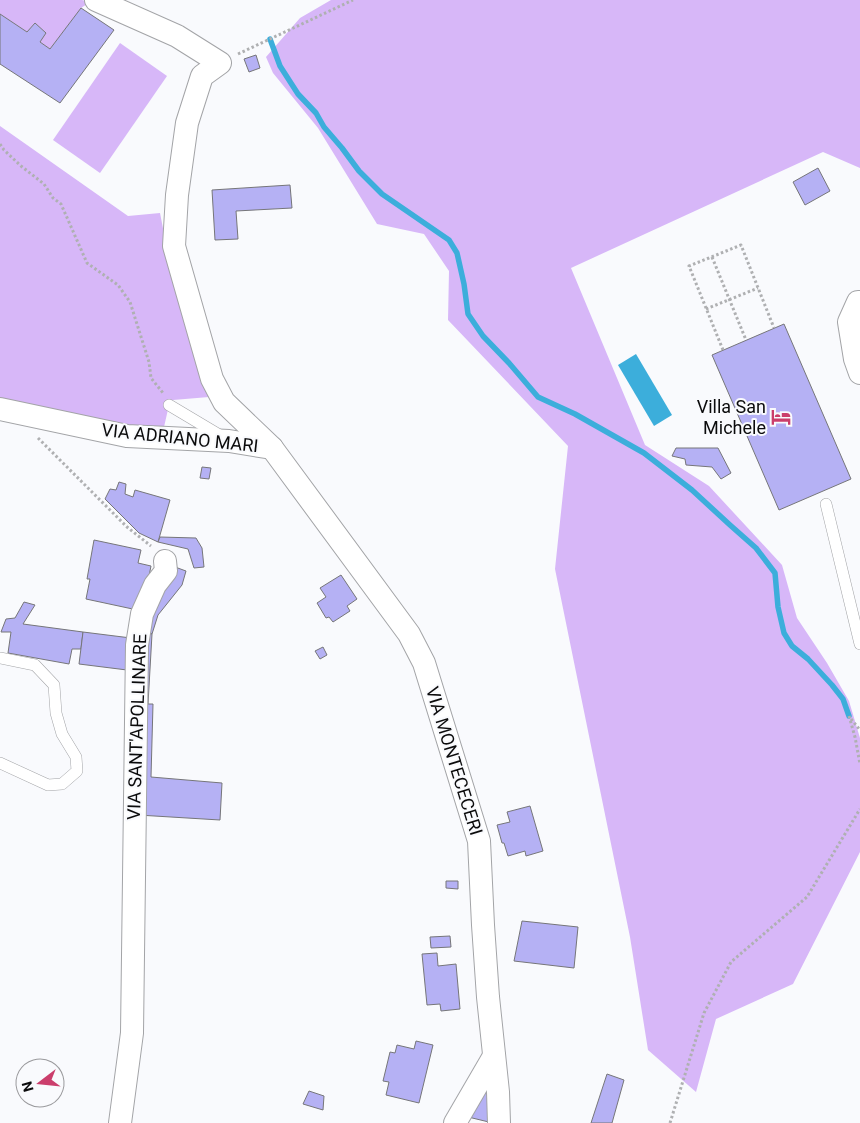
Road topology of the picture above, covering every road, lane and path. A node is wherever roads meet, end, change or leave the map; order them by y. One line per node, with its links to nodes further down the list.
1 (96, 0): 3 (street)
2 (353, 0): 3 (path)
3 (220, 63): 18 (street, VIA MONTECECERI)
4 (0, 144): 14 (path)
5 (712, 257): 6 (path); 7 (path); 9 (path)
6 (758, 288): 7 (path); 10 (path)
7 (730, 300): 9 (path); 11 (path)
8 (860, 302): 13 (street)
9 (706, 309): 12 (path)
10 (774, 328)
11 (746, 340)
12 (723, 350)
13 (860, 373)
14 (169, 405): 17 (lane)
15 (0, 409): 17 (street, VIA ADRIANO MARI)
16 (35, 435): 20 (path)
17 (229, 441): 18 (street, VIA ADRIANO MARI)
18 (272, 448): 27 (street, VIA MONTECECERI)
19 (826, 504): 21 (lane)
20 (166, 561): 28 (street, VIA SANT'APOLLINARE)
21 (860, 644)
22 (0, 658): 24 (lane)
23 (860, 730): 25 (path)
24 (0, 763)
25 (860, 764)
26 (860, 810): 31 (path)
27 (494, 1056): 29 (street); 30 (street, VIA MONTECECERI)
28 (120, 1123)
29 (455, 1123)
30 (499, 1123)
31 (670, 1123)

